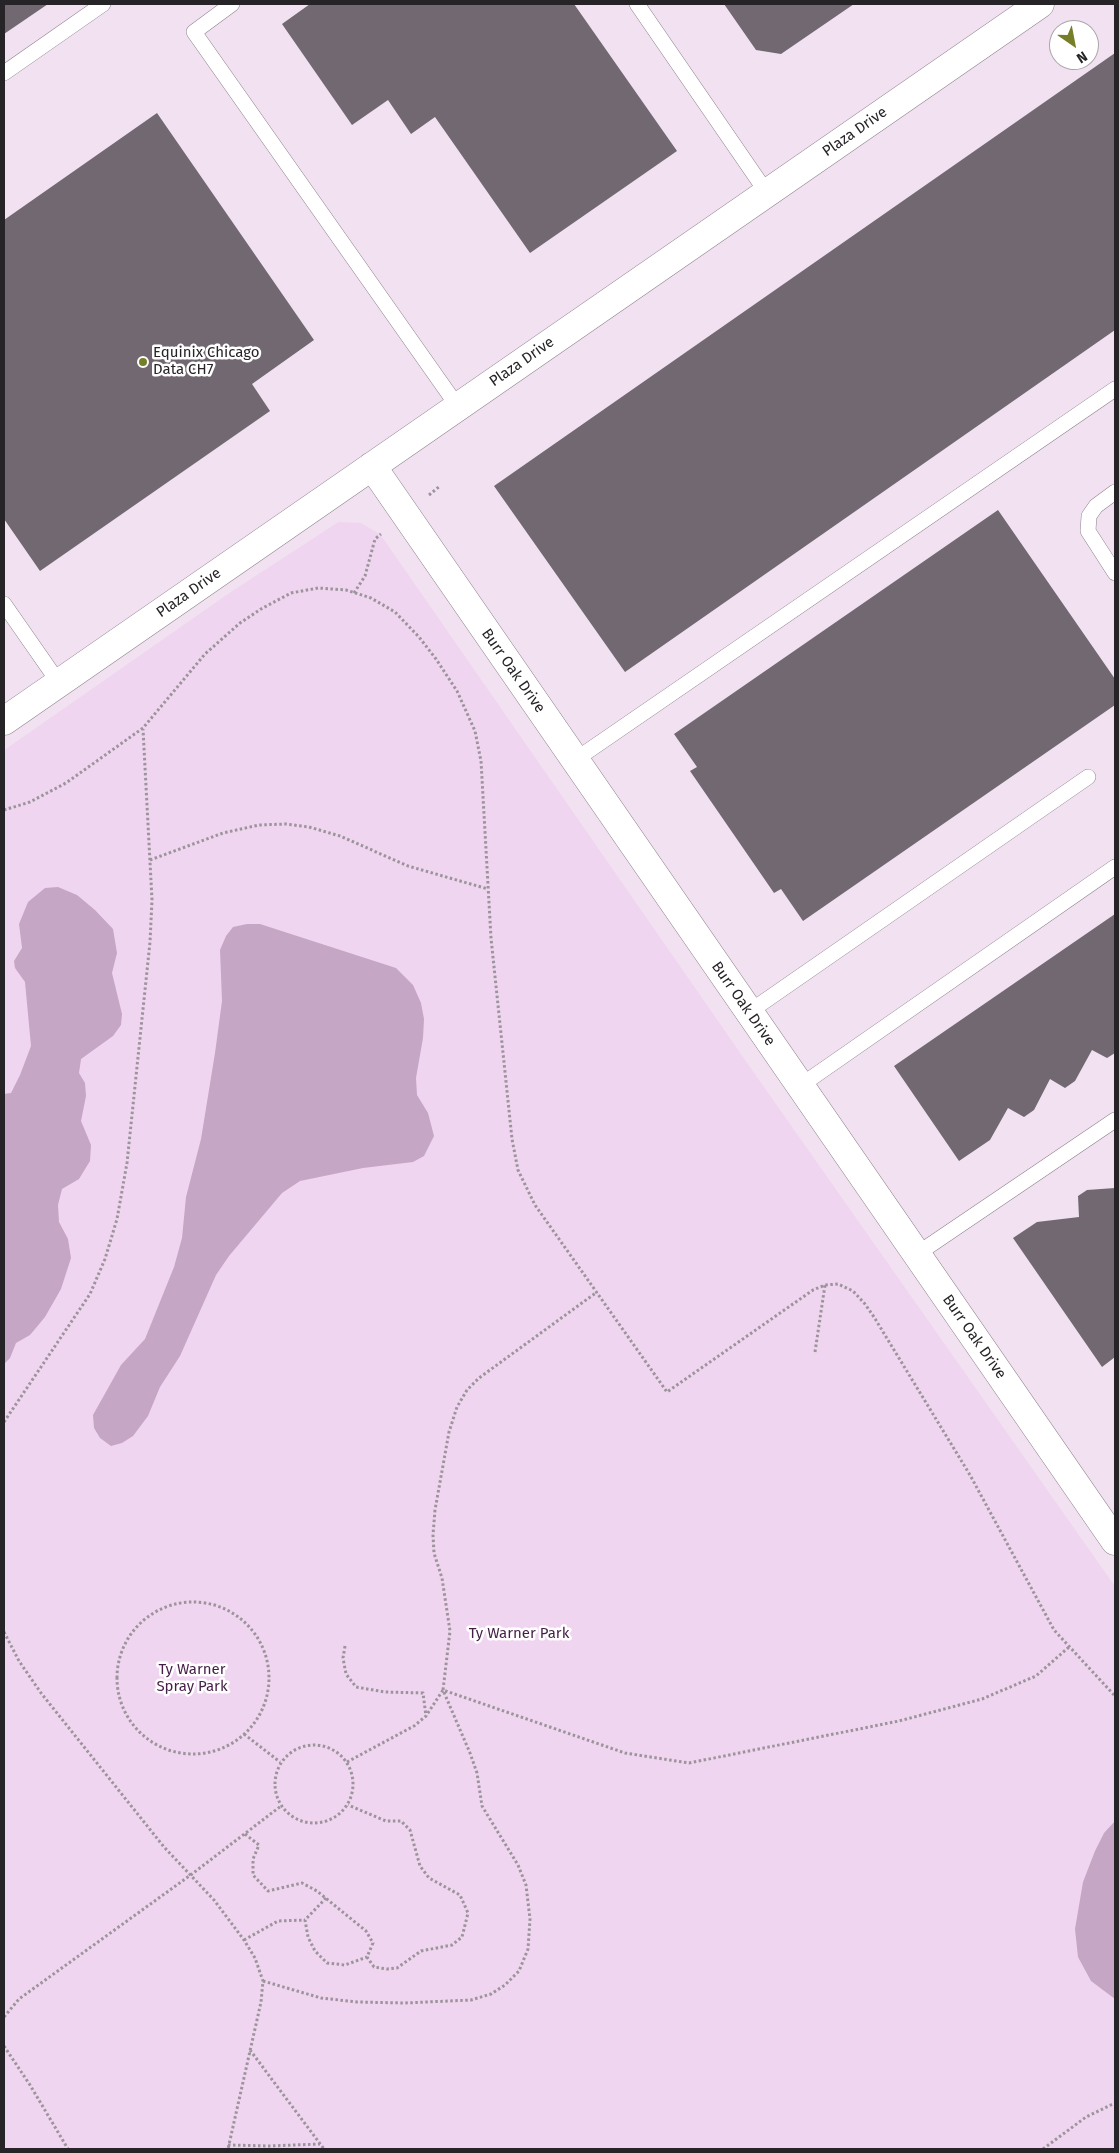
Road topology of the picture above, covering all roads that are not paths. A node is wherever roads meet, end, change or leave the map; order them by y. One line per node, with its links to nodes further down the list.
1 (103, 4): 5 (lane)
2 (232, 4): 8 (lane)
3 (637, 4): 6 (lane)
4 (1040, 4): 6 (street, Plaza Drive)
5 (4, 73)
6 (767, 193): 8 (street, Plaza Drive)
7 (1115, 389): 15 (lane)
8 (458, 407): 9 (street, Plaza Drive)
9 (372, 466): 13 (street, Plaza Drive); 15 (street, Burr Oak Drive)
10 (1115, 492): 11 (lane)
11 (1115, 573)
12 (4, 604): 13 (lane)
13 (59, 683): 14 (street, Plaza Drive)
14 (4, 722)
15 (575, 760): 18 (street, Burr Oak Drive)
16 (1088, 777): 18 (lane)
17 (1115, 867): 19 (lane)
18 (749, 1012): 19 (street, Burr Oak Drive)
19 (800, 1086): 21 (street, Burr Oak Drive)
20 (1115, 1120): 21 (lane)
21 (917, 1254): 22 (street, Burr Oak Drive)
22 (1115, 1541)

